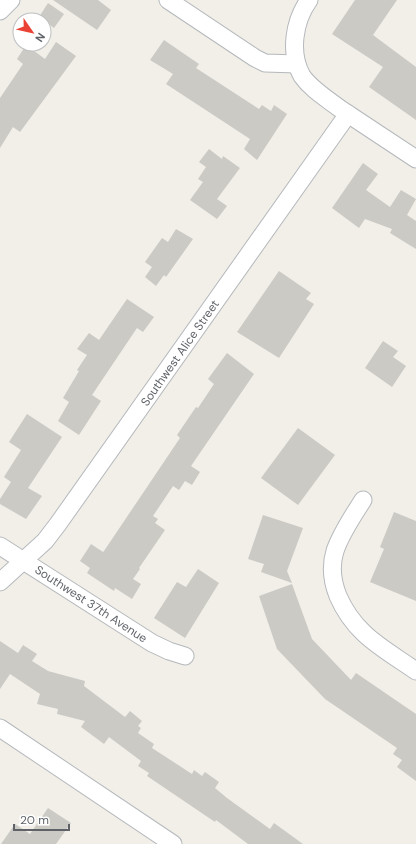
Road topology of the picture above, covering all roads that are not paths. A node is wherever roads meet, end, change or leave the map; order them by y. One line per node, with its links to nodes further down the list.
1 (12, 0): 4 (street)
2 (168, 0): 5 (street)
3 (308, 0): 5 (street)
4 (0, 11)
5 (297, 64): 6 (street)
6 (348, 114): 7 (street); 10 (street, Southwest Alice Street)
7 (416, 159)
8 (363, 500): 13 (street)
9 (0, 546): 10 (street, Southwest 37th Avenue)
10 (24, 561): 11 (street, Southwest Alice Street); 12 (street, Southwest 37th Avenue)
11 (0, 582)
12 (185, 656)
13 (416, 671)
14 (0, 728): 15 (street)
15 (173, 844)

